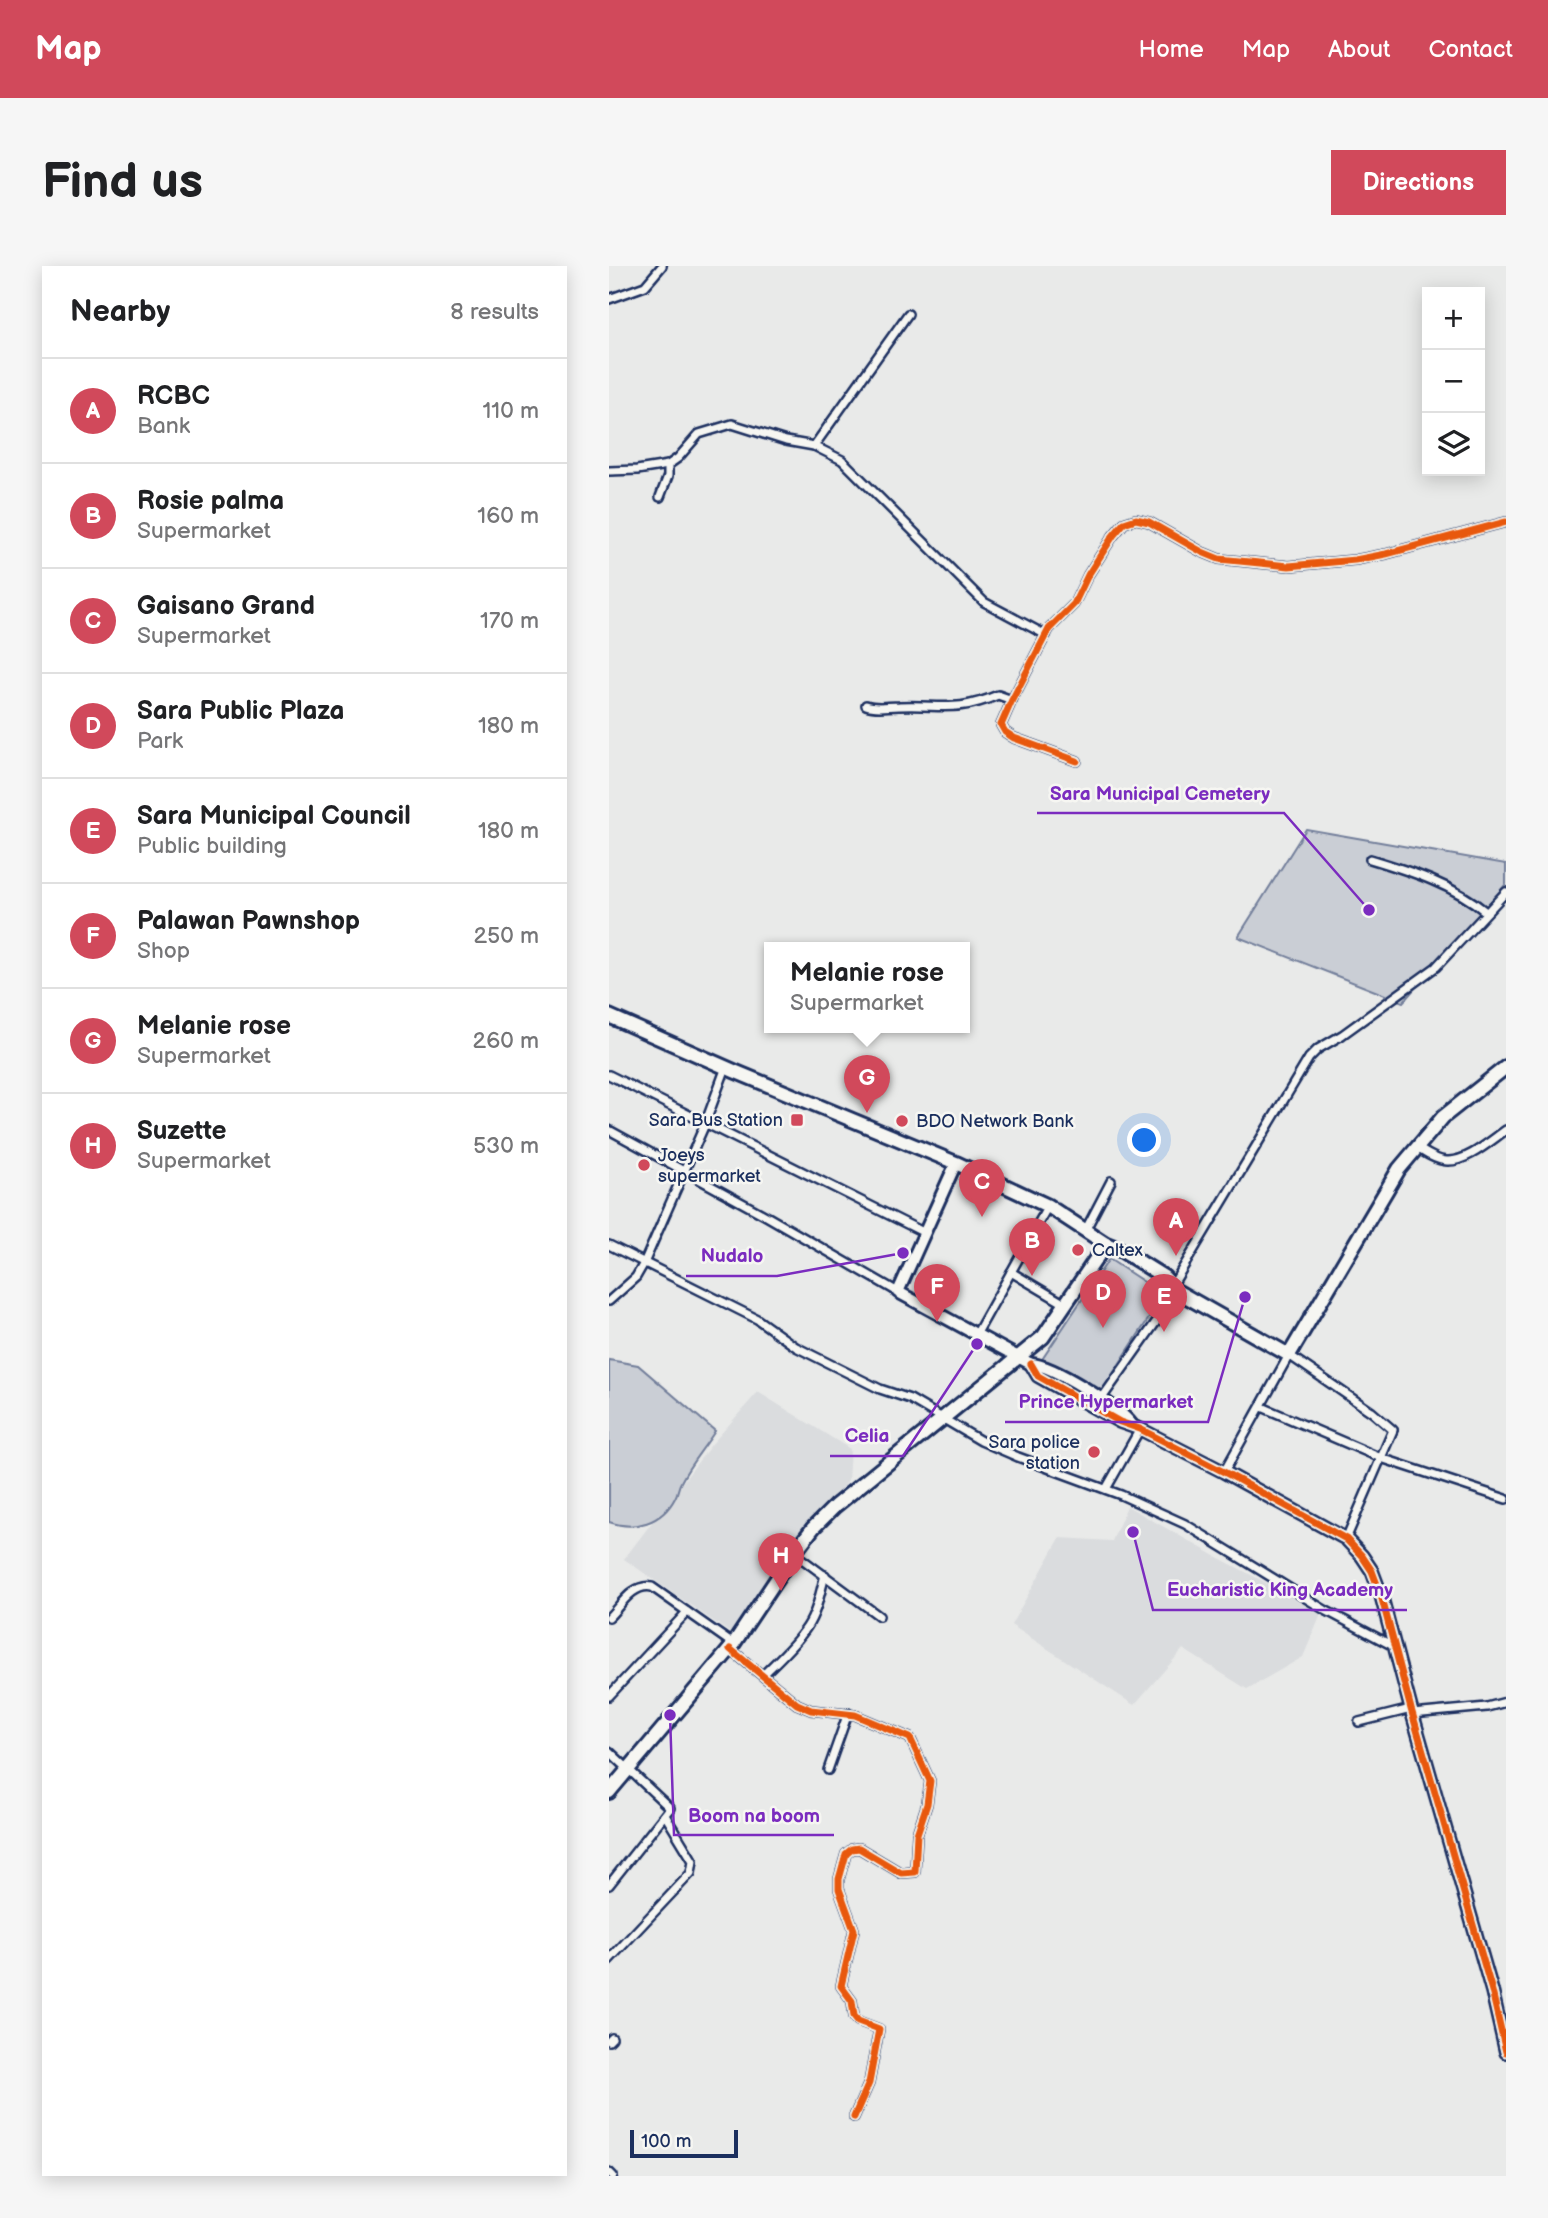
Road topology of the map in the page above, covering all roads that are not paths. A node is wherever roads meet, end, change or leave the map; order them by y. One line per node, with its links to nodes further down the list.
1 (662, 266): 2 (street)
2 (609, 299)
3 (908, 314): 4 (street)
4 (814, 446): 5 (street); 9 (street)
5 (668, 466): 6 (street); 7 (street)
6 (609, 471)
7 (660, 497)
8 (1506, 522): 9 (street)
9 (1046, 635): 10 (street)
10 (1012, 700): 11 (street); 12 (street)
11 (866, 705)
12 (1077, 761)
13 (1370, 859): 15 (street)
14 (1506, 892): 15 (street)
15 (1486, 912): 34 (street)
16 (609, 1016): 17 (main road)
17 (726, 1067): 20 (street); 24 (main road)
18 (1506, 1067): 23 (main road)
19 (609, 1075): 20 (street)
20 (705, 1124): 25 (street); 29 (street)
21 (609, 1130): 25 (street)
22 (1506, 1130): 23 (street)
23 (1416, 1147): 39 (main road)
24 (956, 1163): 27 (main road); 29 (street)
25 (684, 1172): 32 (street); 35 (street)
26 (1111, 1181): 28 (street)
27 (1048, 1206): 28 (main road); 33 (street)
28 (1086, 1229): 31 (main road)
29 (923, 1232): 35 (street)
30 (609, 1245): 32 (street)
31 (1105, 1247): 34 (main road); 37 (main road)
32 (644, 1263): 36 (street); 43 (street)
33 (1011, 1272): 37 (street); 38 (street)
34 (1175, 1288): 39 (main road); 41 (street)
35 (898, 1292): 38 (street)
36 (609, 1301)
37 (1065, 1304): 40 (main road)
38 (977, 1333): 40 (street)
39 (1289, 1355): 42 (street); 45 (street)
40 (1025, 1361): 41 (street); 43 (main road)
41 (1098, 1403): 44 (street)
42 (1262, 1407): 45 (street); 46 (street)
43 (943, 1420): 47 (street); 50 (main road)
44 (1137, 1427): 46 (street); 47 (street)
45 (1381, 1458): 48 (street); 49 (street)
46 (1224, 1472): 49 (street)
47 (1106, 1489): 56 (street)
48 (1506, 1499)
49 (1346, 1539): 56 (street)
50 (794, 1553): 51 (street); 55 (main road)
51 (825, 1575): 53 (street); 57 (street)
52 (687, 1612): 54 (street); 55 (street); 58 (street)
53 (879, 1616)
54 (609, 1617)
55 (731, 1646): 57 (street); 64 (main road)
56 (1393, 1646): 60 (street)
57 (762, 1675): 61 (street)
58 (609, 1696)
59 (1506, 1702): 60 (street)
60 (1412, 1712): 62 (street); 72 (street)
61 (848, 1713): 65 (street); 73 (street)
62 (1359, 1722)
63 (609, 1751): 64 (street)
64 (629, 1770): 66 (main road); 67 (street)
65 (828, 1770)
66 (609, 1792)
67 (666, 1815): 68 (street); 70 (street)
68 (609, 1885)
69 (609, 1943): 70 (street)
70 (618, 1951): 71 (street)
71 (609, 1960)
72 (1506, 2052)
73 (854, 2117)
74 (609, 2172): 75 (street)
75 (613, 2176)

